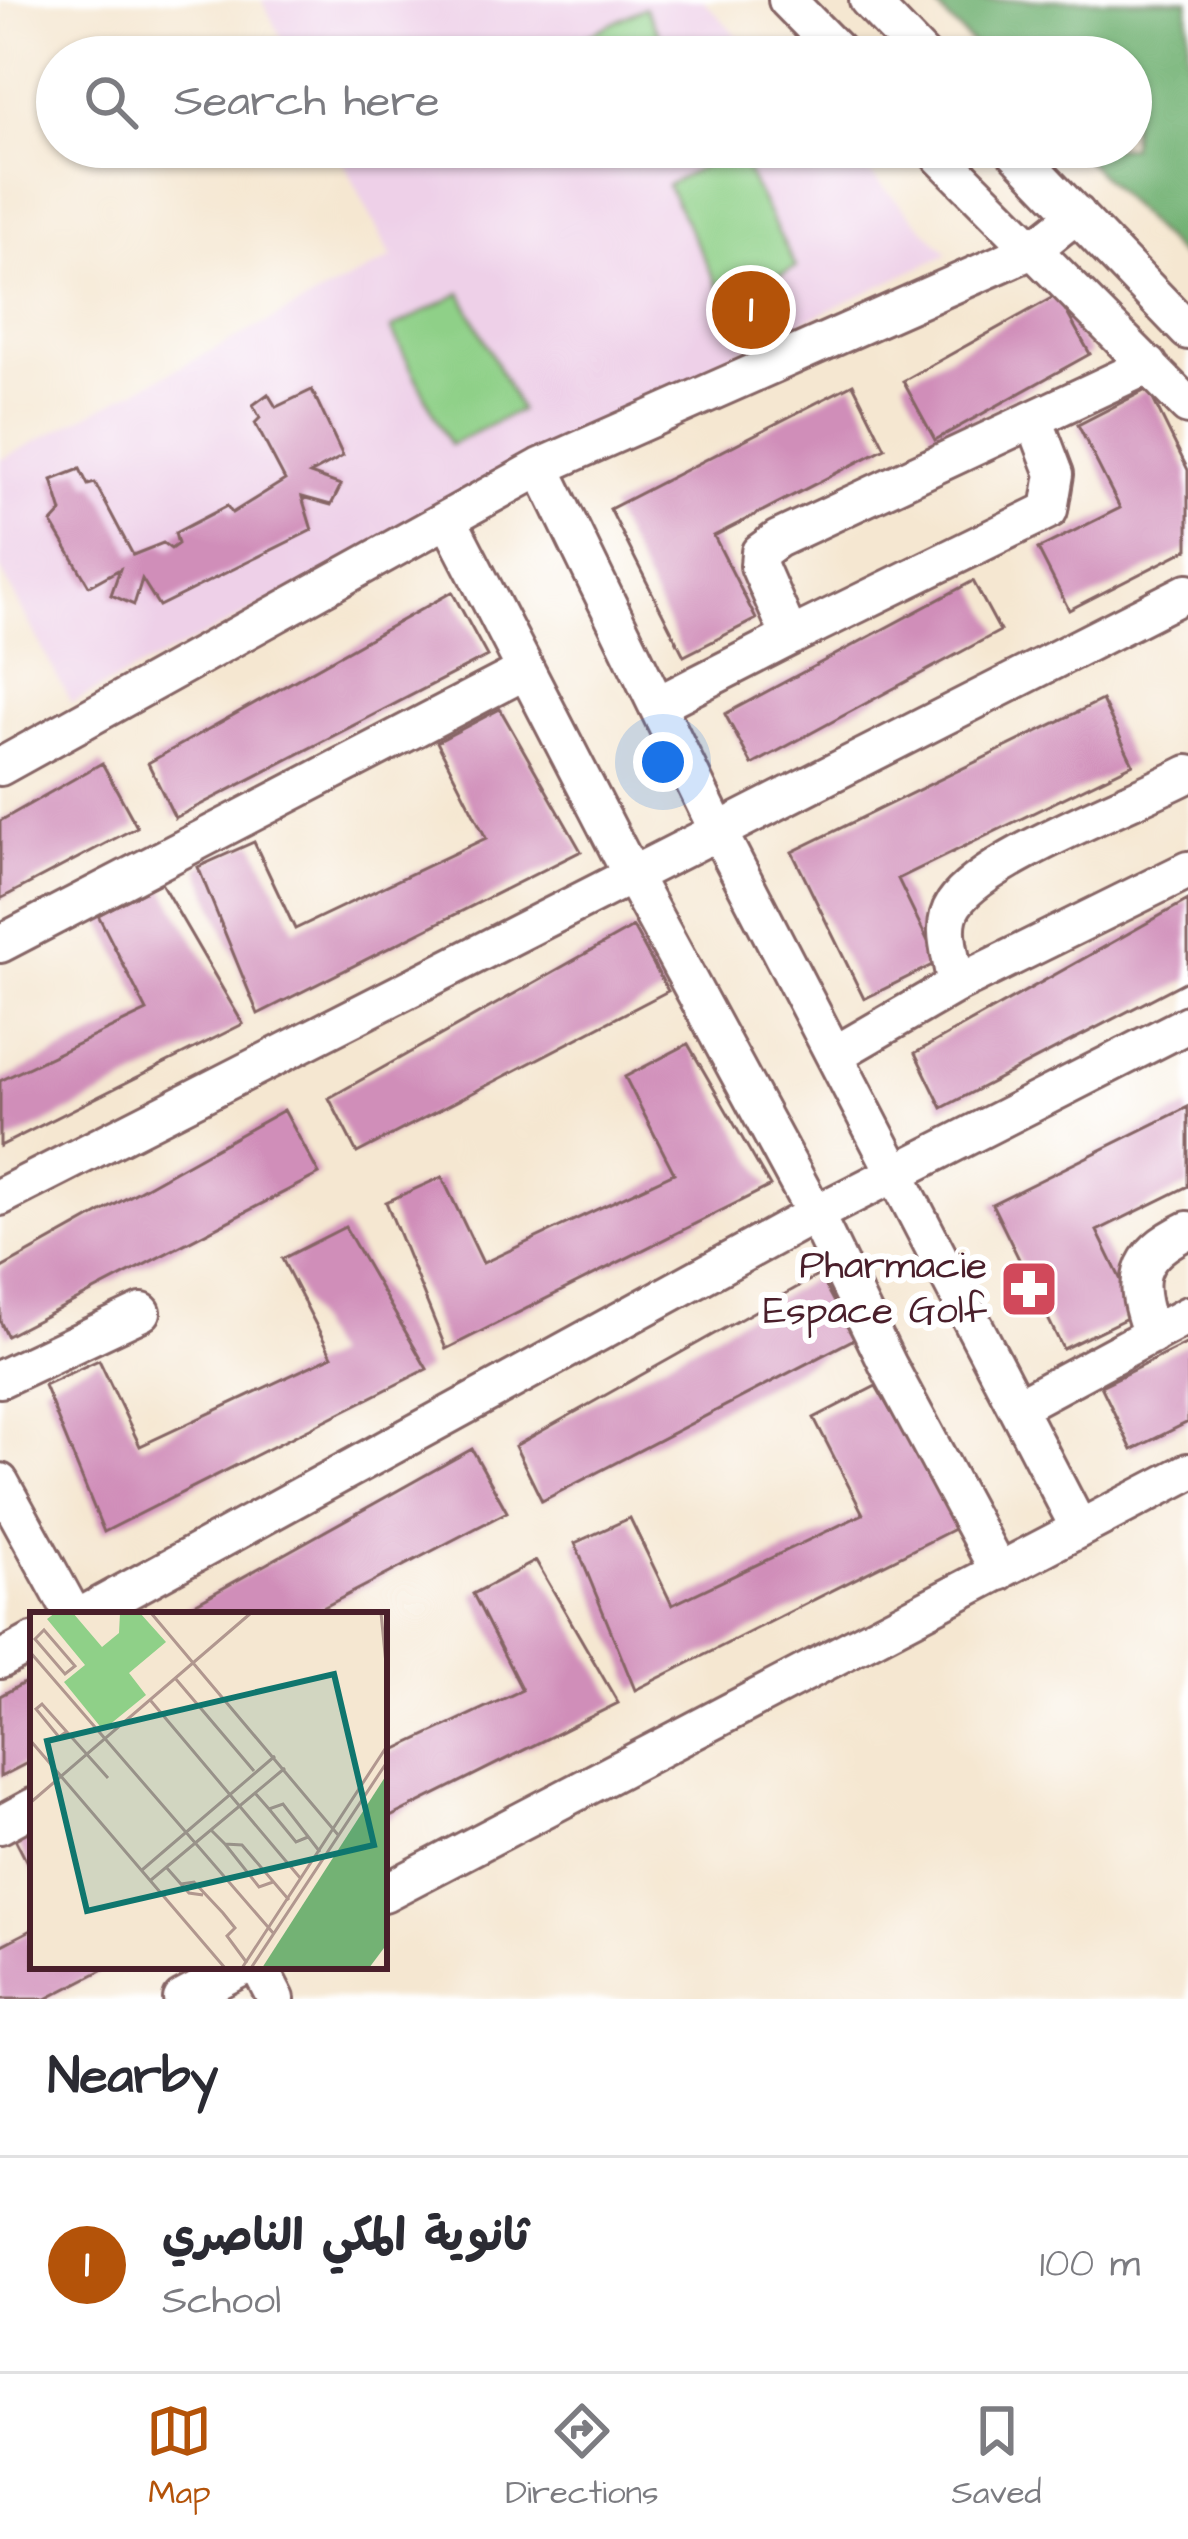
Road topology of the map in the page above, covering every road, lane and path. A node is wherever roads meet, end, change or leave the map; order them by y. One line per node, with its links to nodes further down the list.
1 (787, 0): 3 (street)
2 (868, 0): 4 (street)
3 (822, 36)
4 (903, 36)
5 (952, 168): 8 (street)
6 (1032, 168): 7 (street)
7 (1077, 214): 8 (street); 9 (street)
8 (1032, 250): 10 (street); 13 (street)
9 (1188, 331)
10 (1149, 365): 11 (street); 12 (street)
11 (1188, 406)
12 (1034, 419): 16 (street); 16 (street)
13 (541, 467): 14 (street); 18 (street)
14 (448, 519): 17 (street); 19 (street)
15 (1188, 592): 21 (street)
16 (790, 637): 18 (street)
17 (524, 670): 23 (street); 24 (street)
18 (656, 705): 21 (street)
19 (0, 767)
20 (1188, 774): 25 (street)
21 (718, 831): 23 (street); 27 (street)
22 (1188, 870): 25 (street)
23 (631, 874): 29 (street); 30 (street)
24 (0, 944)
25 (955, 986): 27 (street)
26 (1188, 1024): 28 (street)
27 (836, 1054): 28 (street)
28 (897, 1172): 30 (street); 36 (street)
29 (0, 1197)
30 (815, 1214): 40 (street); 42 (street)
31 (1188, 1229): 34 (street)
32 (142, 1312): 35 (street)
33 (1188, 1315): 34 (street)
34 (1152, 1335): 36 (street)
35 (0, 1379)
36 (1017, 1407): 39 (street)
37 (1188, 1472): 39 (street)
38 (0, 1482): 41 (street)
39 (1079, 1528): 40 (street)
40 (999, 1572): 47 (street)
41 (71, 1612)
42 (88, 1612)
43 (30, 1644): 44 (street)
44 (0, 1660)
45 (30, 1809): 46 (street)
46 (0, 1825)
47 (387, 1891)
48 (238, 1969): 50 (street)
49 (261, 1969): 51 (street)
50 (182, 1999)
51 (277, 1999)

